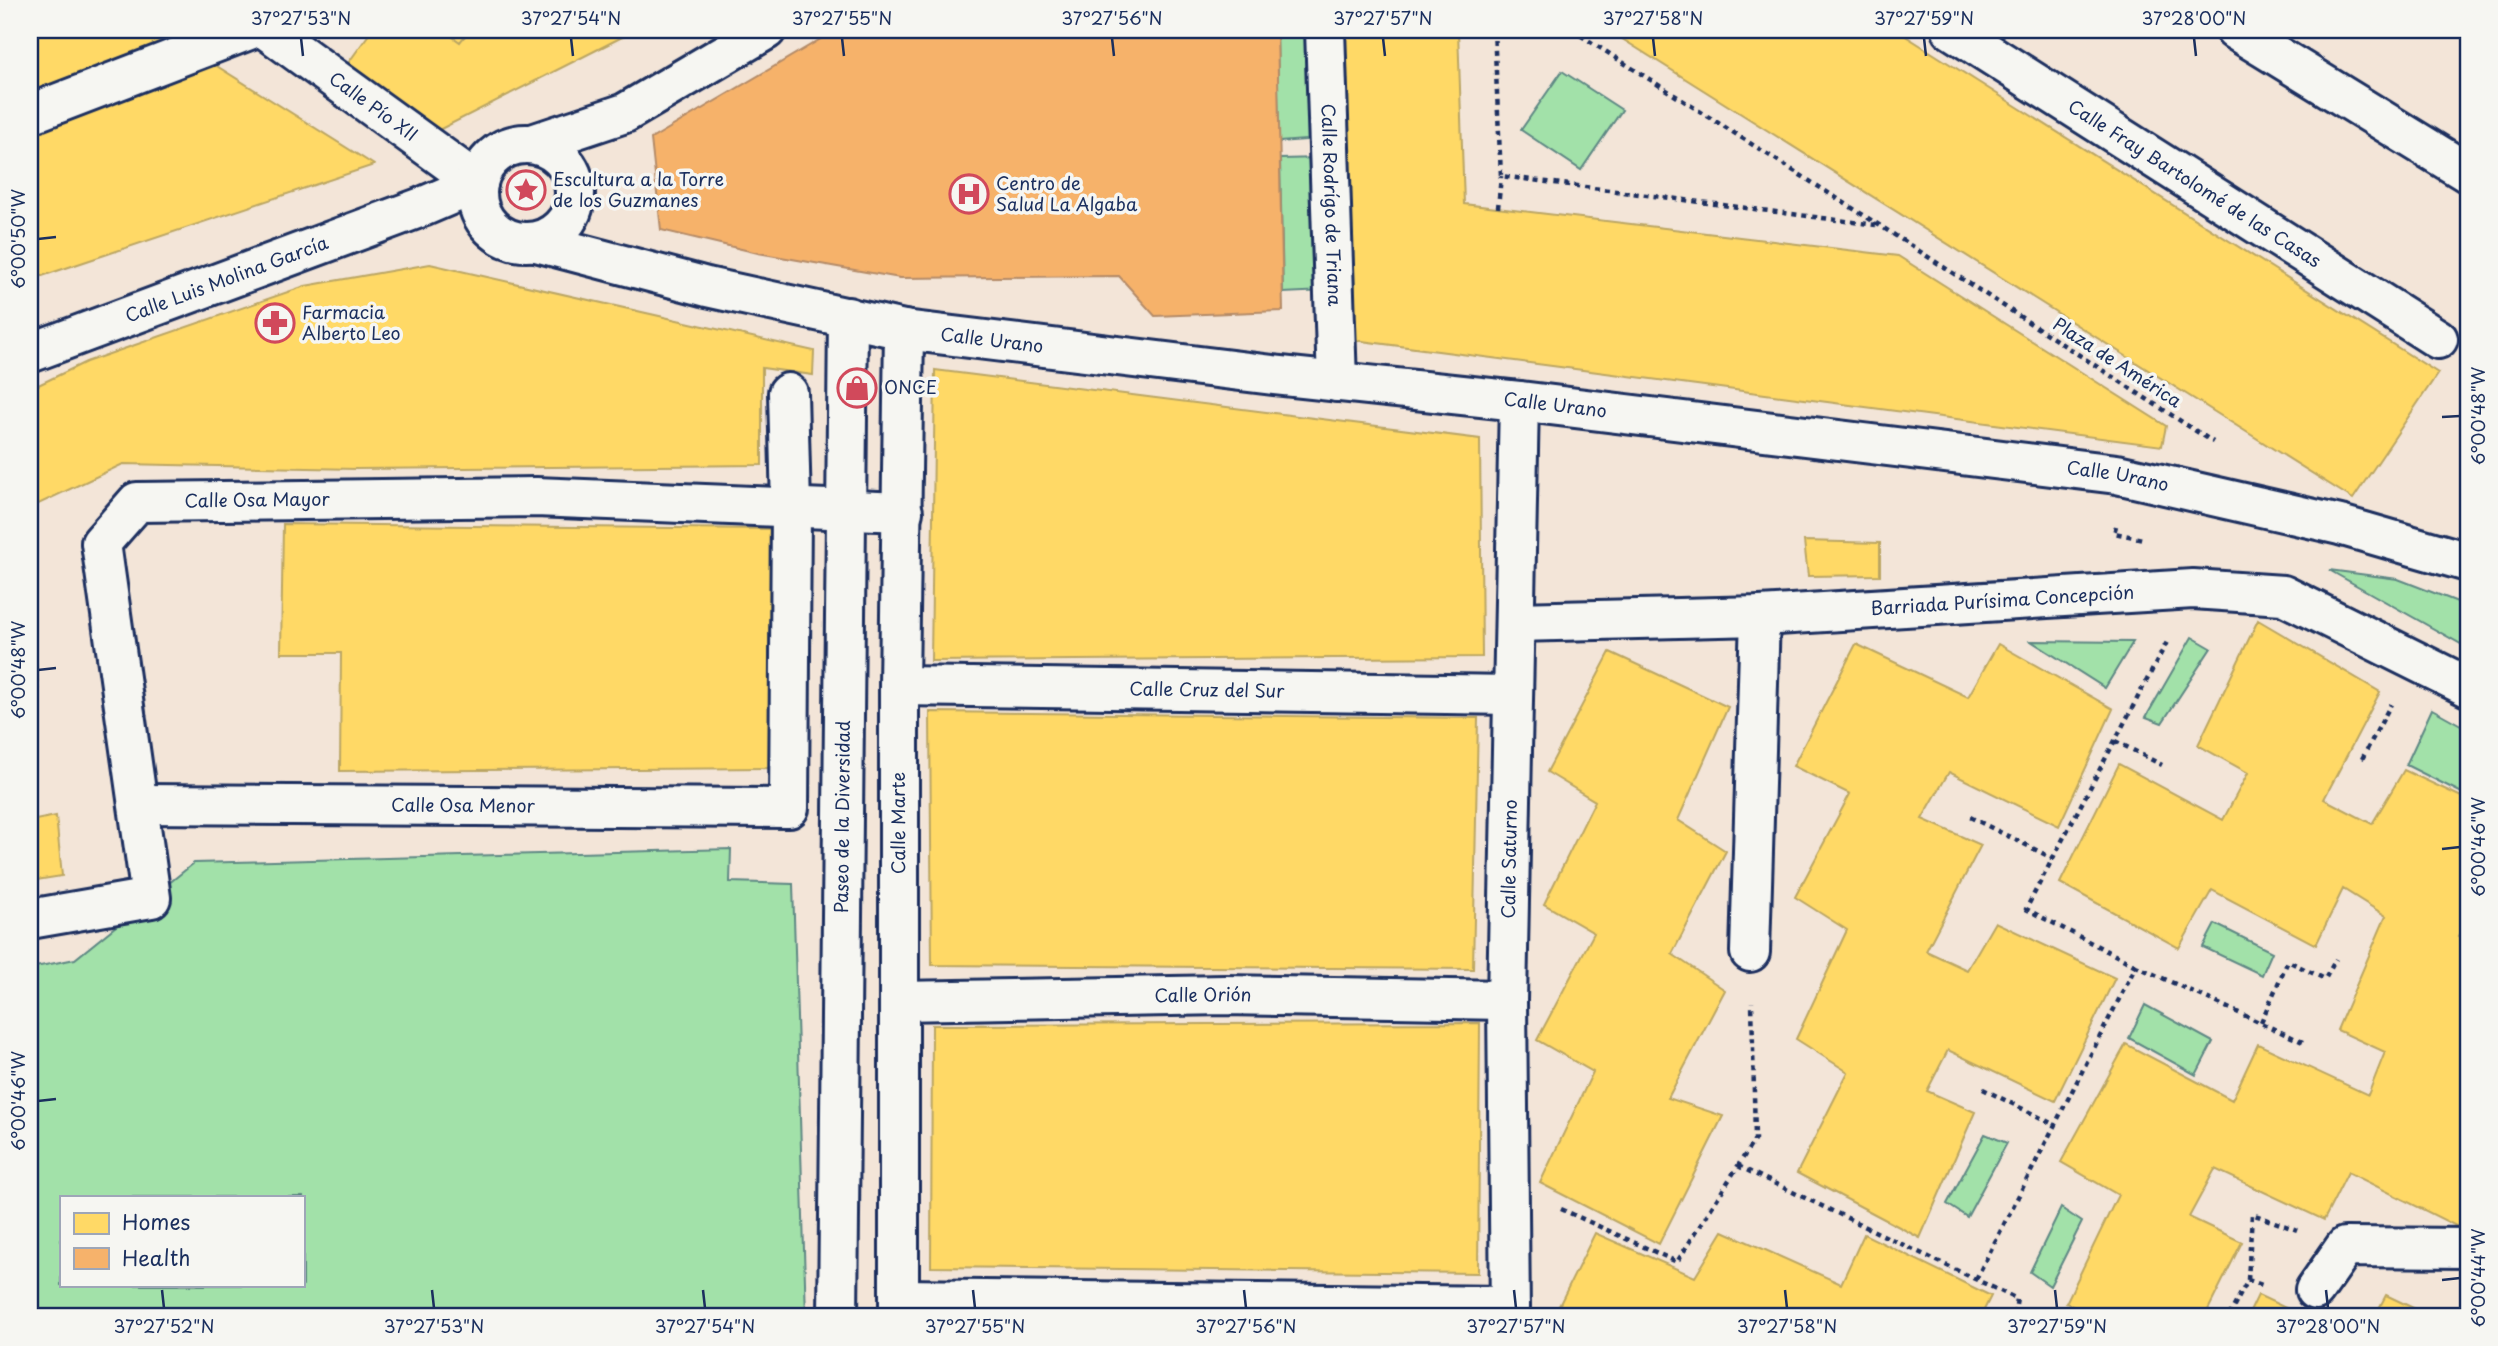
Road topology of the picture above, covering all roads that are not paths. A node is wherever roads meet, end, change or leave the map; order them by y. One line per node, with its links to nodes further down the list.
1 (249, 30): 8 (street)
2 (268, 30): 11 (street, Calle Pío XII)
3 (1325, 30): 21 (street, Calle Rodrígo de Triana)
4 (1952, 30): 19 (street, Calle Fray Bartolomé de las Casas)
5 (2235, 30): 10 (street)
6 (761, 31): 7 (street)
7 (625, 113): 9 (street); 12 (street)
8 (30, 114)
9 (532, 144): 11 (street); 12 (street)
10 (2468, 173)
11 (478, 183): 13 (street, Calle Luis Molina García); 14 (street)
12 (573, 191): 15 (street); 16 (street, Calle Urano)
13 (422, 207): 14 (street); 20 (street, Calle Luis Molina García)
14 (496, 233): 15 (street)
15 (536, 242): 16 (street, Calle Urano)
16 (638, 267): 17 (street, Calle Urano)
17 (848, 317): 18 (street, Calle Urano); 25 (street, Paseo de la Diversidad)
18 (904, 330): 21 (street, Calle Urano); 26 (street, Calle Marte)
19 (2438, 339)
20 (30, 354)
21 (1337, 382): 23 (street, Calle Urano)
22 (788, 393): 24 (street)
23 (1519, 401): 27 (street, Calle Urano); 29 (street, Calle Saturno)
24 (791, 507): 25 (street, Calle Osa Mayor); 33 (street, Calle Osa Menor); 33 (street, Calle Osa Mayor)
25 (846, 509): 26 (street, Calle Osa Mayor); 42 (street, Paseo de la Diversidad)
26 (902, 512): 30 (street, Calle Marte)
27 (2468, 562)
28 (1760, 616): 29 (street, Barriada Purísima Concepción); 31 (street, Barriada Purísima Concepción); 35 (street)
29 (1515, 622): 32 (street, Calle Saturno)
30 (899, 686): 32 (street, Calle Cruz del Sur); 37 (street, Calle Marte)
31 (2468, 687)
32 (1513, 695): 36 (street, Calle Saturno)
33 (139, 804): 34 (street, Calle Osa Mayor)
34 (30, 919)
35 (1750, 951)
36 (1507, 1000): 37 (street, Calle Orión); 41 (street, Calle Saturno)
37 (899, 1001): 40 (street, Calle Marte)
38 (2468, 1248): 39 (street)
39 (2315, 1290)
40 (899, 1308): 41 (street)
41 (1510, 1311)
42 (838, 1316)

